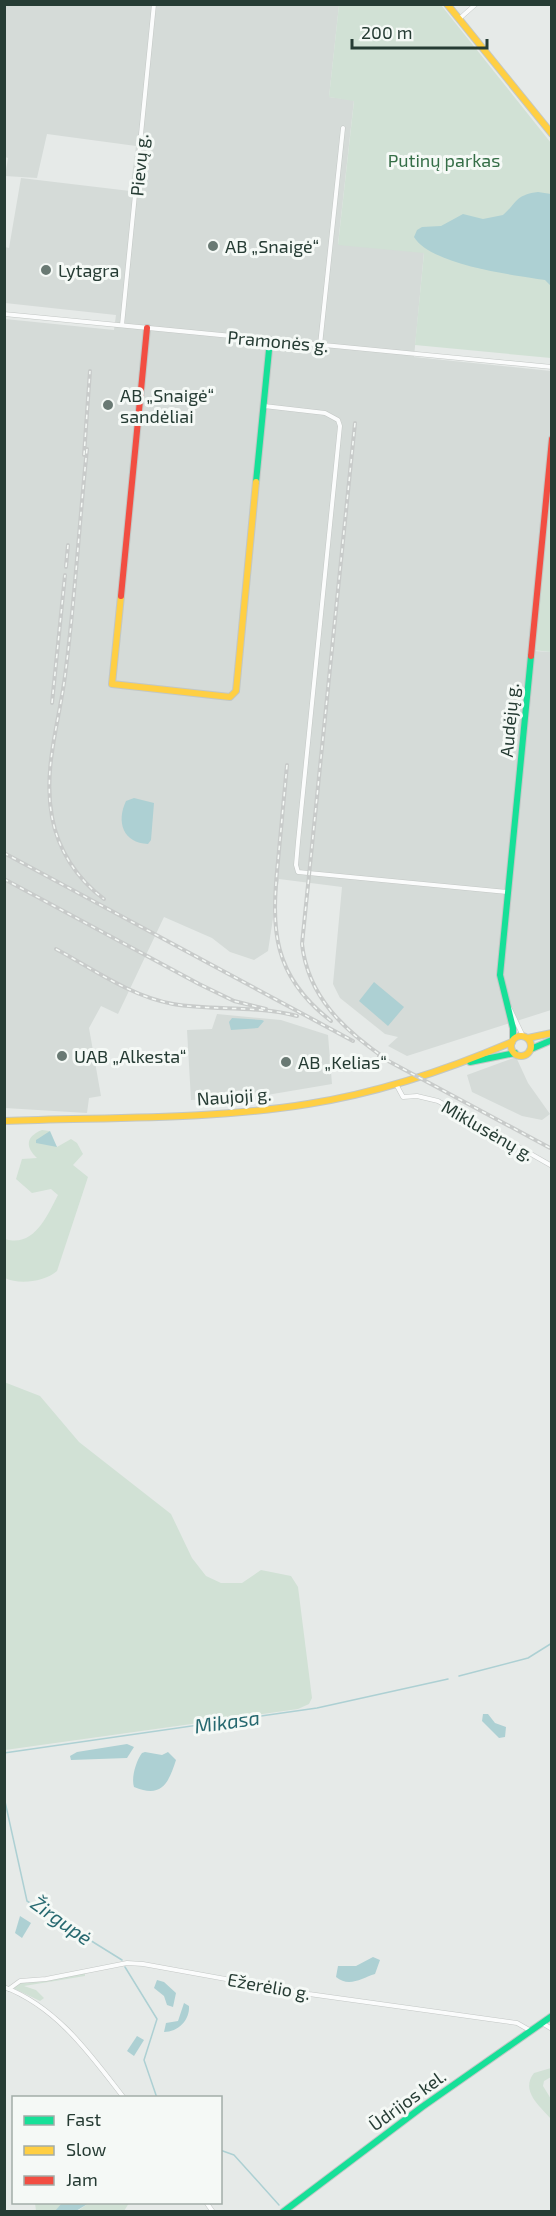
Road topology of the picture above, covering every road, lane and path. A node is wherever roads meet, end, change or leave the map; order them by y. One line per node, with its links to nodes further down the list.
1 (154, 4): 8 (street, Pievų g.)
2 (447, 4): 4 (street)
3 (476, 4): 4 (street)
4 (459, 19): 6 (street)
5 (343, 128): 11 (street)
6 (552, 134)
7 (4, 314): 8 (street, Pramonės g.)
8 (122, 325): 9 (street, Pramonės g.)
9 (147, 328): 10 (street, Pramonės g.); 13 (street)
10 (270, 340): 11 (street, Pramonės g.); 13 (street)
11 (320, 345): 12 (street, Pramonės g.)
12 (552, 367)
13 (263, 406): 15 (street)
14 (552, 439): 15 (street, Audėjų g.)
15 (507, 892): 16 (street, Audėjų g.)
16 (507, 1003): 18 (street, Audėjų g.); 20 (street, Audėjų g.)
17 (552, 1033): 18 (street)
18 (525, 1037): 20 (street, Naujoji g.); 21 (street)
19 (552, 1040): 21 (street)
20 (513, 1041): 22 (street, Audėjų g.); 23 (street, Naujoji g.)
21 (531, 1049): 22 (street, Naujoji g.)
22 (515, 1053): 23 (street, Naujoji g.)
23 (460, 1064): 24 (street, Naujoji g.)
24 (396, 1084): 25 (street, Naujoji g.); 26 (street, Miklusėnų g.)
25 (4, 1121)
26 (552, 1166)
27 (7, 1988): 31 (street, Ežerėlio g.); 32 (street)
28 (552, 2016): 29 (street, Ūdrijos kel.)
29 (542, 2023): 30 (street); 31 (street, Ūdrijos kel.)
30 (552, 2029)
31 (531, 2031): 33 (street, Ūdrijos kel.)
32 (123, 2096)
33 (283, 2211)

